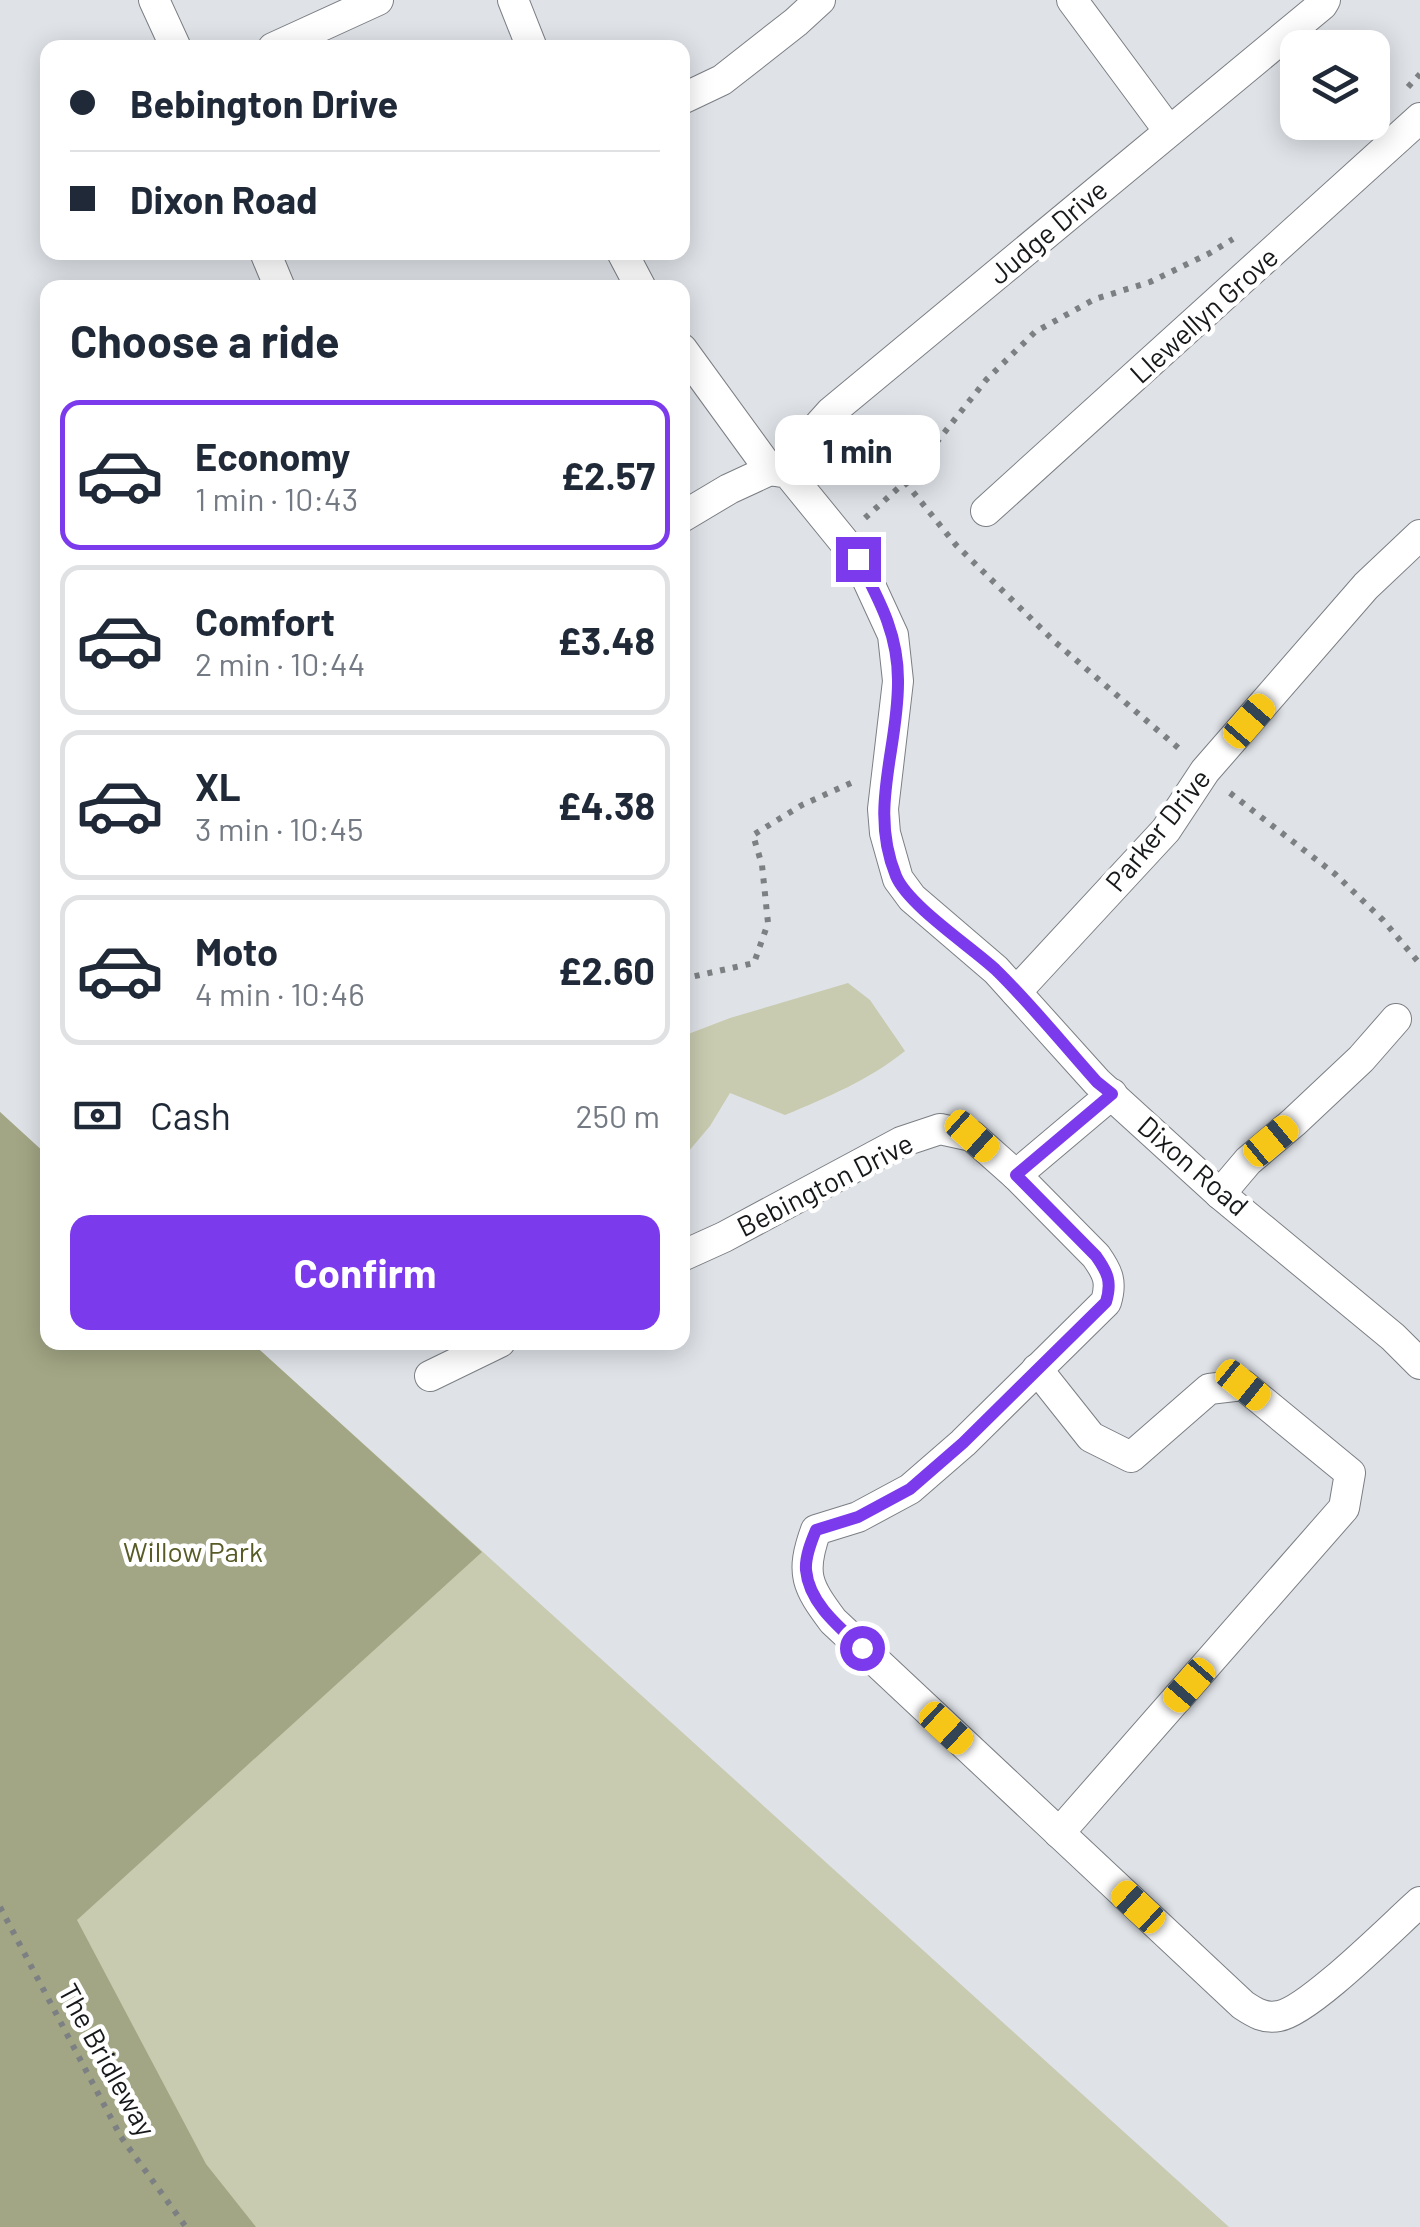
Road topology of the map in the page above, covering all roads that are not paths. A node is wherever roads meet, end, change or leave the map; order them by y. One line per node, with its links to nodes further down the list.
1 (154, 0): 7 (street)
2 (378, 0): 8 (street)
3 (512, 0): 9 (street)
4 (820, 0): 10 (street)
5 (1072, 0): 12 (street)
6 (1325, 0): 12 (street, Judge Drive)
7 (172, 40)
8 (290, 40)
9 (529, 40)
10 (690, 95)
11 (1410, 107): 15 (street, Llewellyn Grove)
12 (1169, 131): 14 (street, Judge Drive)
13 (690, 360): 14 (street, Dixon Road)
14 (774, 470): 16 (street); 18 (street, Dixon Road)
15 (986, 511)
16 (690, 513)
17 (1420, 535): 18 (street, Parker Drive)
18 (1016, 992): 20 (street, Dixon Road)
19 (1396, 1019): 22 (street)
20 (1112, 1094): 21 (street); 22 (street, Dixon Road)
21 (1016, 1175): 23 (street, Bebington Drive); 26 (street, Bebington Drive)
22 (1220, 1194): 25 (street, Dixon Road)
23 (690, 1252)
24 (484, 1350): 27 (street)
25 (1420, 1364)
26 (1037, 1370): 28 (street, Bebington Drive); 28 (street)
27 (430, 1376)
28 (1060, 1833): 29 (street, Bebington Drive)
29 (1420, 1902)

